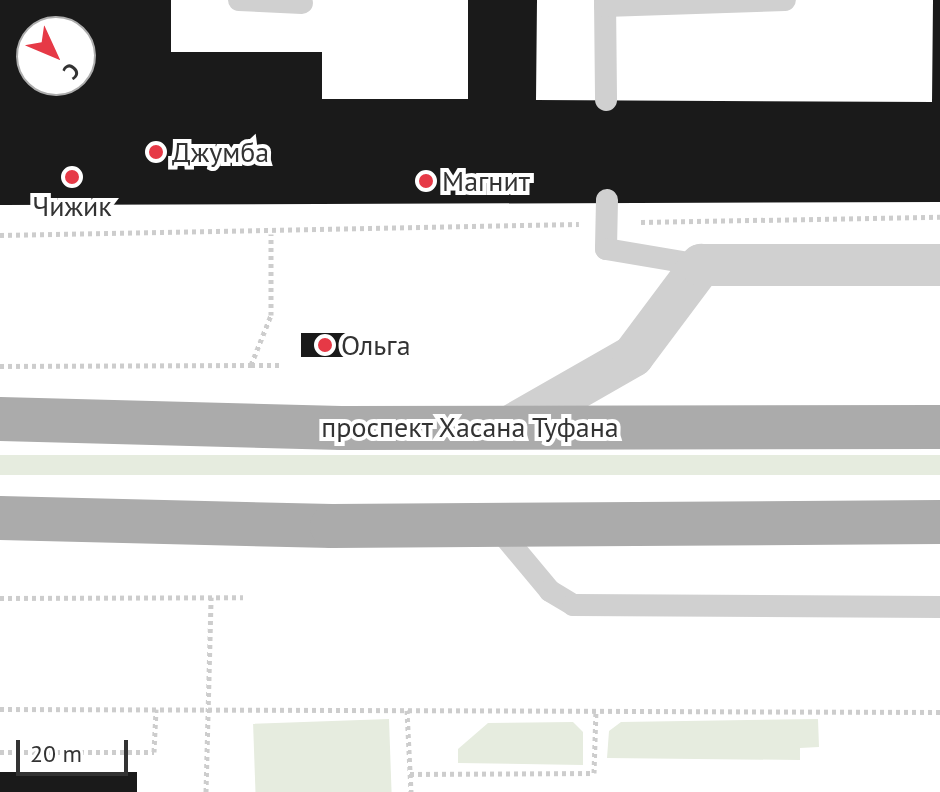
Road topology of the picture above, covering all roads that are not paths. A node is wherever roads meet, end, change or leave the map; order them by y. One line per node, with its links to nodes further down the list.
1 (239, 0): 3 (lane)
2 (785, 0): 4 (lane)
3 (302, 3)
4 (605, 3): 5 (lane)
5 (606, 100)
6 (607, 211): 7 (lane)
7 (701, 265): 8 (street); 10 (street)
8 (940, 265)
9 (0, 419): 10 (main road, проспект Хасана Туфана)
10 (509, 427): 11 (main road, проспект Хасана Туфана)
11 (940, 427)
12 (0, 518): 14 (main road)
13 (940, 522): 14 (main road)
14 (495, 525): 15 (lane)
15 (940, 607)

